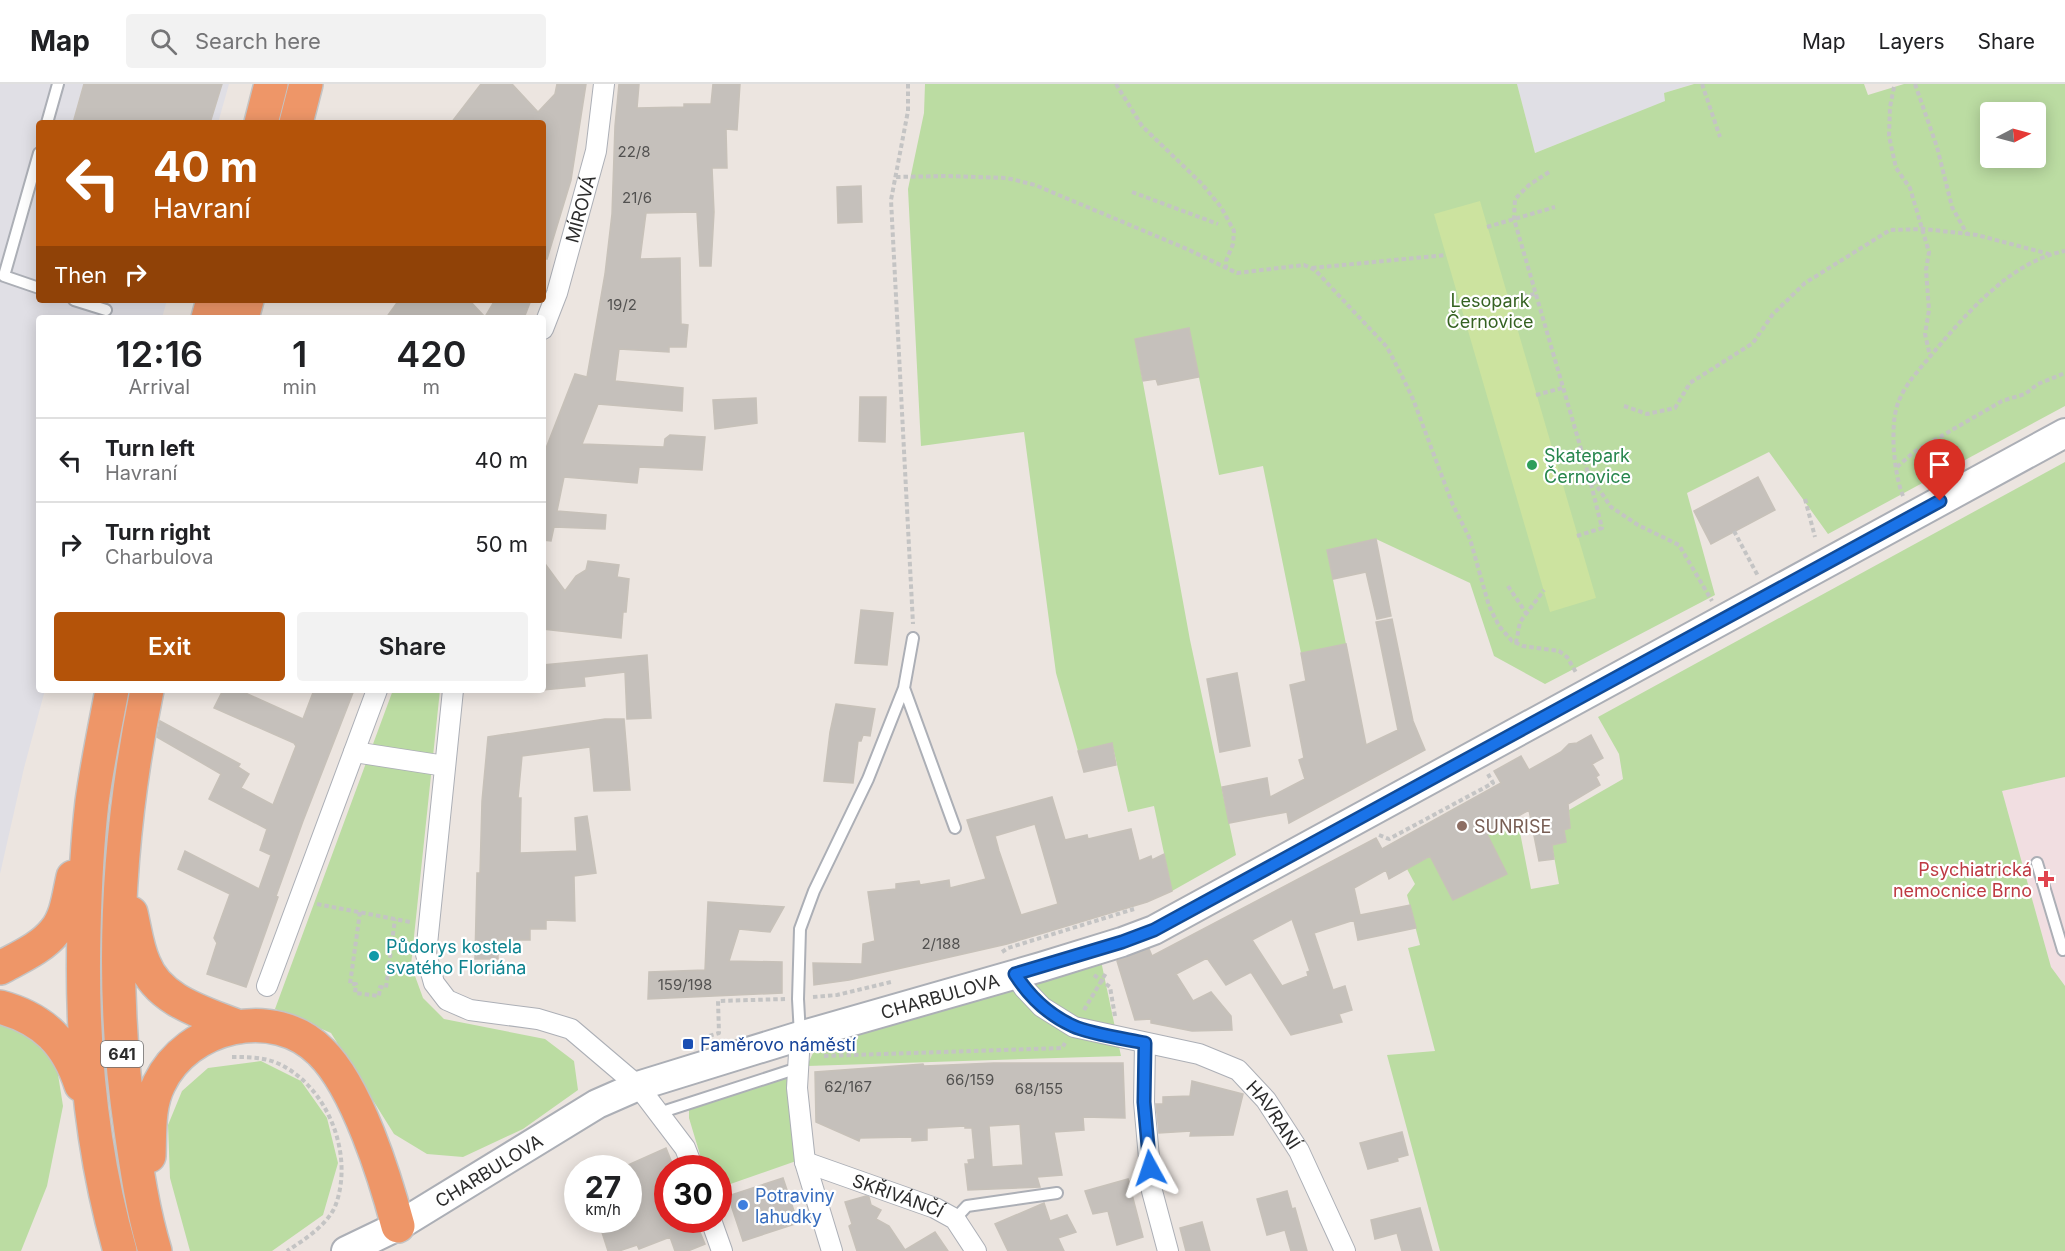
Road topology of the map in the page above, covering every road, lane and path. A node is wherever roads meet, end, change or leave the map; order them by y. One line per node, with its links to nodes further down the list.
1 (58, 84): 10 (lane)
2 (272, 84): 11 (highway)
3 (306, 84): 12 (highway)
4 (604, 84): 34 (street, MÍROVÁ)
5 (908, 84): 16 (path)
6 (1116, 84): 27 (path)
7 (1702, 84): 13 (path)
8 (1915, 84): 23 (path)
9 (1894, 87): 22 (path)
10 (48, 120)
11 (262, 120)
12 (297, 120)
13 (1720, 137)
14 (36, 164): 29 (lane)
15 (1549, 172): 19 (path)
16 (896, 177): 27 (path); 53 (path)
17 (1132, 192): 20 (path)
18 (1555, 207): 19 (path)
19 (1514, 219): 21 (path); 30 (path)
20 (1218, 224)
21 (1487, 227)
22 (1924, 230): 23 (path); 35 (path); 39 (path)
23 (1967, 234): 25 (path)
24 (2065, 251): 25 (path)
25 (2049, 254): 35 (path)
26 (1446, 255): 28 (path)
27 (1226, 268): 28 (path)
28 (1311, 268): 54 (path)
29 (36, 287)
30 (1535, 294): 31 (path); 37 (path)
31 (1508, 299)
32 (84, 303): 33 (lane)
33 (106, 310)
34 (546, 321)
35 (1930, 357): 41 (path)
36 (2065, 373): 41 (path)
37 (1562, 388): 38 (path); 42 (path)
38 (1536, 395)
39 (1624, 406)
40 (2065, 433): 73 (street, CHARBULOVA)
41 (1896, 468): 43 (path)
42 (1588, 473): 46 (path); 51 (path)
43 (1913, 492)
44 (1805, 498): 47 (path)
45 (1734, 531): 48 (path)
46 (1578, 536)
47 (1815, 537)
48 (1752, 583)
49 (1508, 586): 52 (path)
50 (1544, 590): 52 (path)
51 (1714, 604)
52 (1526, 614): 54 (path)
53 (913, 638): 56 (lane)
54 (1516, 643): 55 (path)
55 (1574, 680)
56 (904, 688): 64 (lane); 78 (lane)
57 (111, 693): 63 (highway, 641)
58 (146, 693): 66 (highway, 641)
59 (376, 693): 61 (street)
60 (453, 693): 62 (street)
61 (354, 752): 62 (street); 67 (street)
62 (445, 766): 71 (street)
63 (92, 803): 74 (highway); 88 (highway, 641)
64 (955, 828)
65 (2037, 863): 72 (lane)
66 (121, 864): 80 (highway); 96 (highway, 641)
67 (299, 901): 69 (path); 77 (street)
68 (1138, 908): 73 (path)
69 (360, 912): 70 (path); 70 (path)
70 (395, 919): 71 (path)
71 (428, 926): 87 (street)
72 (2065, 949)
73 (1007, 964): 81 (street, HAVRANÍ); 85 (street, CHARBULOVA)
74 (0, 968)
75 (1092, 974): 81 (path)
76 (895, 982): 78 (path)
77 (267, 986)
78 (798, 999): 82 (path); 85 (lane)
79 (0, 1007): 88 (highway)
80 (238, 1027): 94 (highway); 96 (highway)
81 (1119, 1038): 83 (street, HAVRANÍ)
82 (698, 1040)
83 (1145, 1043): 103 (street); 104 (street, HAVRANÍ)
84 (1062, 1048): 85 (path)
85 (799, 1054): 87 (street, CHARBULOVA); 89 (lane); 91 (street)
86 (227, 1057): 98 (path)
87 (638, 1086): 89 (street); 94 (street, CHARBULOVA)
88 (91, 1112): 97 (highway, 641)
89 (659, 1113): 90 (street)
90 (688, 1155)
91 (805, 1162): 93 (street, SKŘIVÁNČÍ); 101 (street)
92 (1058, 1193): 93 (lane)
93 (955, 1220): 102 (street, SKŘIVÁNČÍ)
94 (398, 1226): 99 (street, CHARBULOVA)
95 (716, 1233): 100 (street)
96 (154, 1246)
97 (119, 1249)
98 (287, 1251)
99 (346, 1251)
100 (722, 1251)
101 (832, 1251)
102 (976, 1251)
103 (1168, 1251)
104 (1345, 1251)

